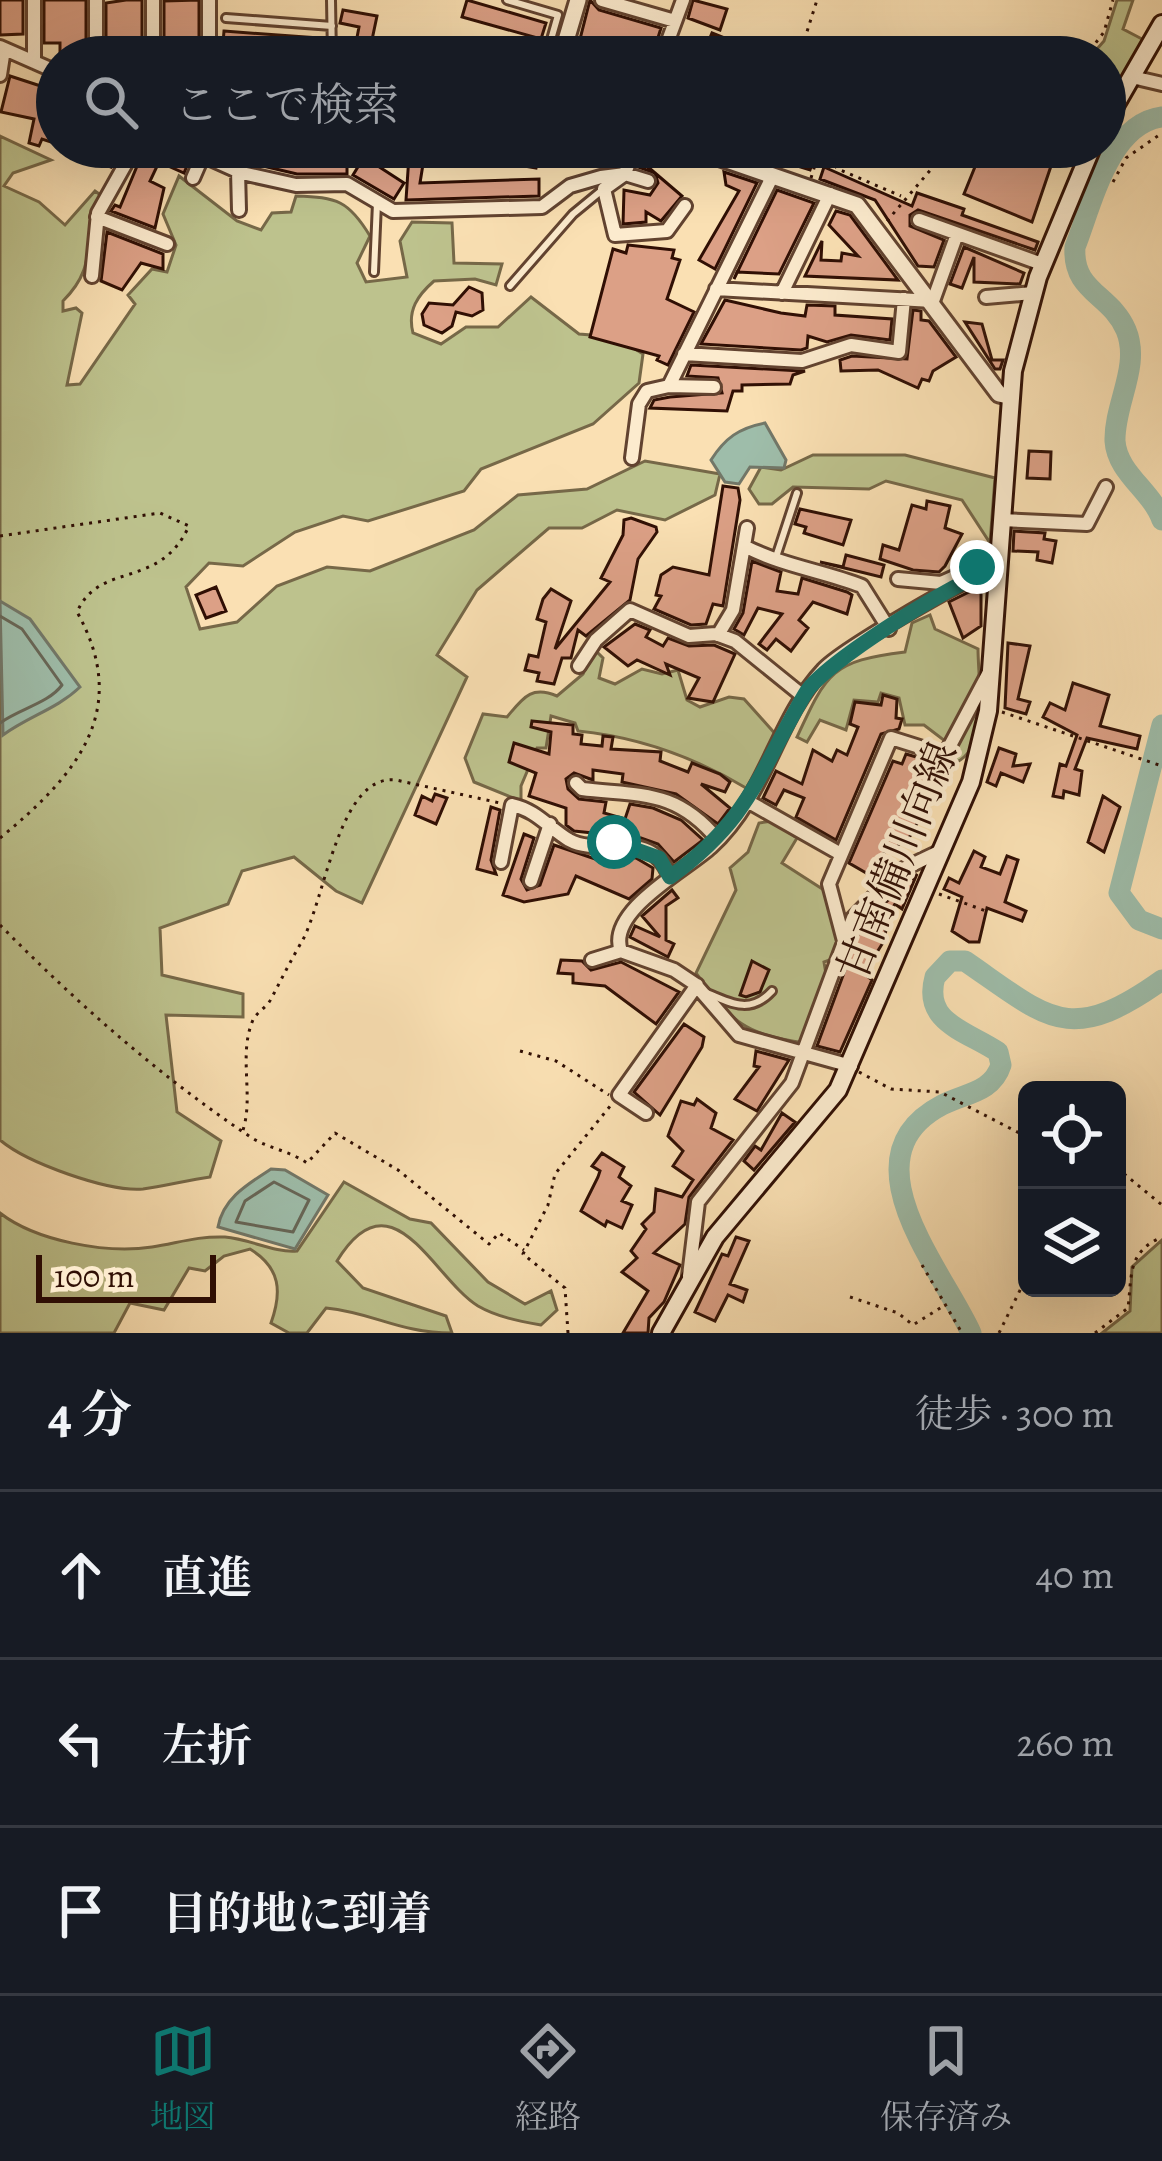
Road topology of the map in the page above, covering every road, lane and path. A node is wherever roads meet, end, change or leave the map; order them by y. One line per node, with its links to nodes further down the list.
1 (34, 0): 26 (street)
2 (96, 0): 16 (street)
3 (153, 0): 17 (street)
4 (209, 0): 18 (street)
5 (331, 0): 15 (lane)
6 (507, 0): 20 (lane)
7 (578, 0): 21 (street)
8 (602, 0): 13 (street)
9 (683, 0): 13 (street)
10 (817, 0): 23 (path)
11 (1113, 0): 24 (path)
12 (226, 18): 15 (lane)
13 (675, 21): 22 (street)
14 (1162, 24): 28 (main road)
15 (332, 26): 19 (lane)
16 (96, 36)
17 (153, 36)
18 (209, 36)
19 (332, 36)
20 (552, 36)
21 (567, 36)
22 (670, 36)
23 (806, 36)
24 (1101, 36)
25 (2, 48): 26 (street); 27 (street)
26 (34, 62)
27 (0, 76)
28 (1132, 77): 29 (street); 30 (main road)
29 (1162, 84)
30 (1126, 87)
31 (1162, 133): 32 (path)
32 (1126, 158)
33 (124, 168): 56 (street)
34 (197, 168): 46 (street)
35 (231, 168): 43 (street)
36 (627, 168): 44 (street)
37 (752, 168): 45 (street)
38 (812, 168): 49 (path)
39 (837, 168): 52 (path)
40 (931, 168): 52 (path)
41 (1082, 168): 61 (main road, 甘南備川向線)
42 (1121, 168): 48 (path)
43 (238, 171): 53 (street); 55 (street)
44 (625, 175): 47 (street); 50 (street); 53 (street)
45 (773, 175): 49 (street); 65 (street)
46 (194, 178)
47 (648, 181)
48 (1113, 182)
49 (808, 187): 51 (street)
50 (604, 189): 54 (street); 64 (lane)
51 (830, 194): 58 (street); 67 (street)
52 (904, 197): 58 (path)
53 (377, 202): 62 (lane)
54 (686, 206)
55 (239, 210)
56 (97, 217): 60 (street); 63 (street)
57 (919, 220): 59 (street)
58 (876, 230): 70 (street)
59 (957, 234): 61 (street); 70 (street)
60 (167, 244)
61 (1042, 264): 66 (main road, 甘南備川向線)
62 (374, 272)
63 (92, 276)
64 (510, 286)
65 (716, 290): 67 (street); 71 (street)
66 (1033, 292): 68 (street); 74 (main road, 甘南備川向線)
67 (782, 293): 69 (street)
68 (986, 297)
69 (904, 299): 70 (street); 71 (street)
70 (929, 301): 74 (street)
71 (685, 354): 72 (street)
72 (669, 386): 73 (street); 75 (street)
73 (714, 387)
74 (1008, 396): 78 (main road, 甘南備川向線)
75 (632, 458)
76 (1106, 487): 78 (street)
77 (796, 493): 82 (lane)
78 (1000, 520): 83 (main road, 甘南備川向線)
79 (747, 528): 81 (street)
80 (0, 536): 96 (path)
81 (746, 547): 82 (street); 86 (street)
82 (776, 556): 85 (street)
83 (993, 573): 84 (street); 85 (street); 88 (main road, 甘南備川向線)
84 (898, 579)
85 (890, 628): 89 (street)
86 (718, 634): 87 (street); 89 (street)
87 (579, 666)
88 (991, 667): 90 (main road, 甘南備川向線); 99 (street)
89 (803, 695): 93 (street)
90 (988, 711): 91 (path); 98 (main road, 甘南備川向線)
91 (1160, 765)
92 (576, 783): 97 (street)
93 (749, 802): 97 (street); 99 (street)
94 (512, 805): 95 (street); 100 (street); 116 (path)
95 (550, 824): 101 (street); 102 (street)
96 (0, 838)
97 (718, 840): 101 (street)
98 (943, 850): 103 (main road, 甘南備川向線); 106 (street)
99 (839, 854): 106 (street)
100 (501, 862)
101 (670, 877): 107 (street)
102 (531, 881)
103 (926, 891): 104 (path); 113 (main road, 甘南備川向線)
104 (986, 911)
105 (0, 925): 116 (path)
106 (845, 942): 111 (street)
107 (621, 951): 108 (street); 109 (street)
108 (592, 960)
109 (700, 989): 110 (lane); 111 (street); 114 (street)
110 (772, 991)
111 (805, 1049): 113 (street); 123 (street)
112 (520, 1051): 114 (path)
113 (851, 1066): 117 (path); 123 (main road, 甘南備川向線)
114 (618, 1097): 115 (street); 121 (path)
115 (646, 1113)
116 (243, 1132): 121 (path)
117 (1018, 1133)
118 (1126, 1175): 119 (path)
119 (1162, 1205)
120 (1162, 1237): 131 (path)
121 (524, 1250): 127 (path)
122 (922, 1264): 126 (path)
123 (688, 1277): 128 (main road, 甘南備川向線)
124 (1018, 1294): 130 (path)
125 (850, 1297): 126 (path)
126 (945, 1305): 129 (path)
127 (568, 1333)
128 (661, 1333)
129 (962, 1333)
130 (999, 1333)
131 (1095, 1333)

